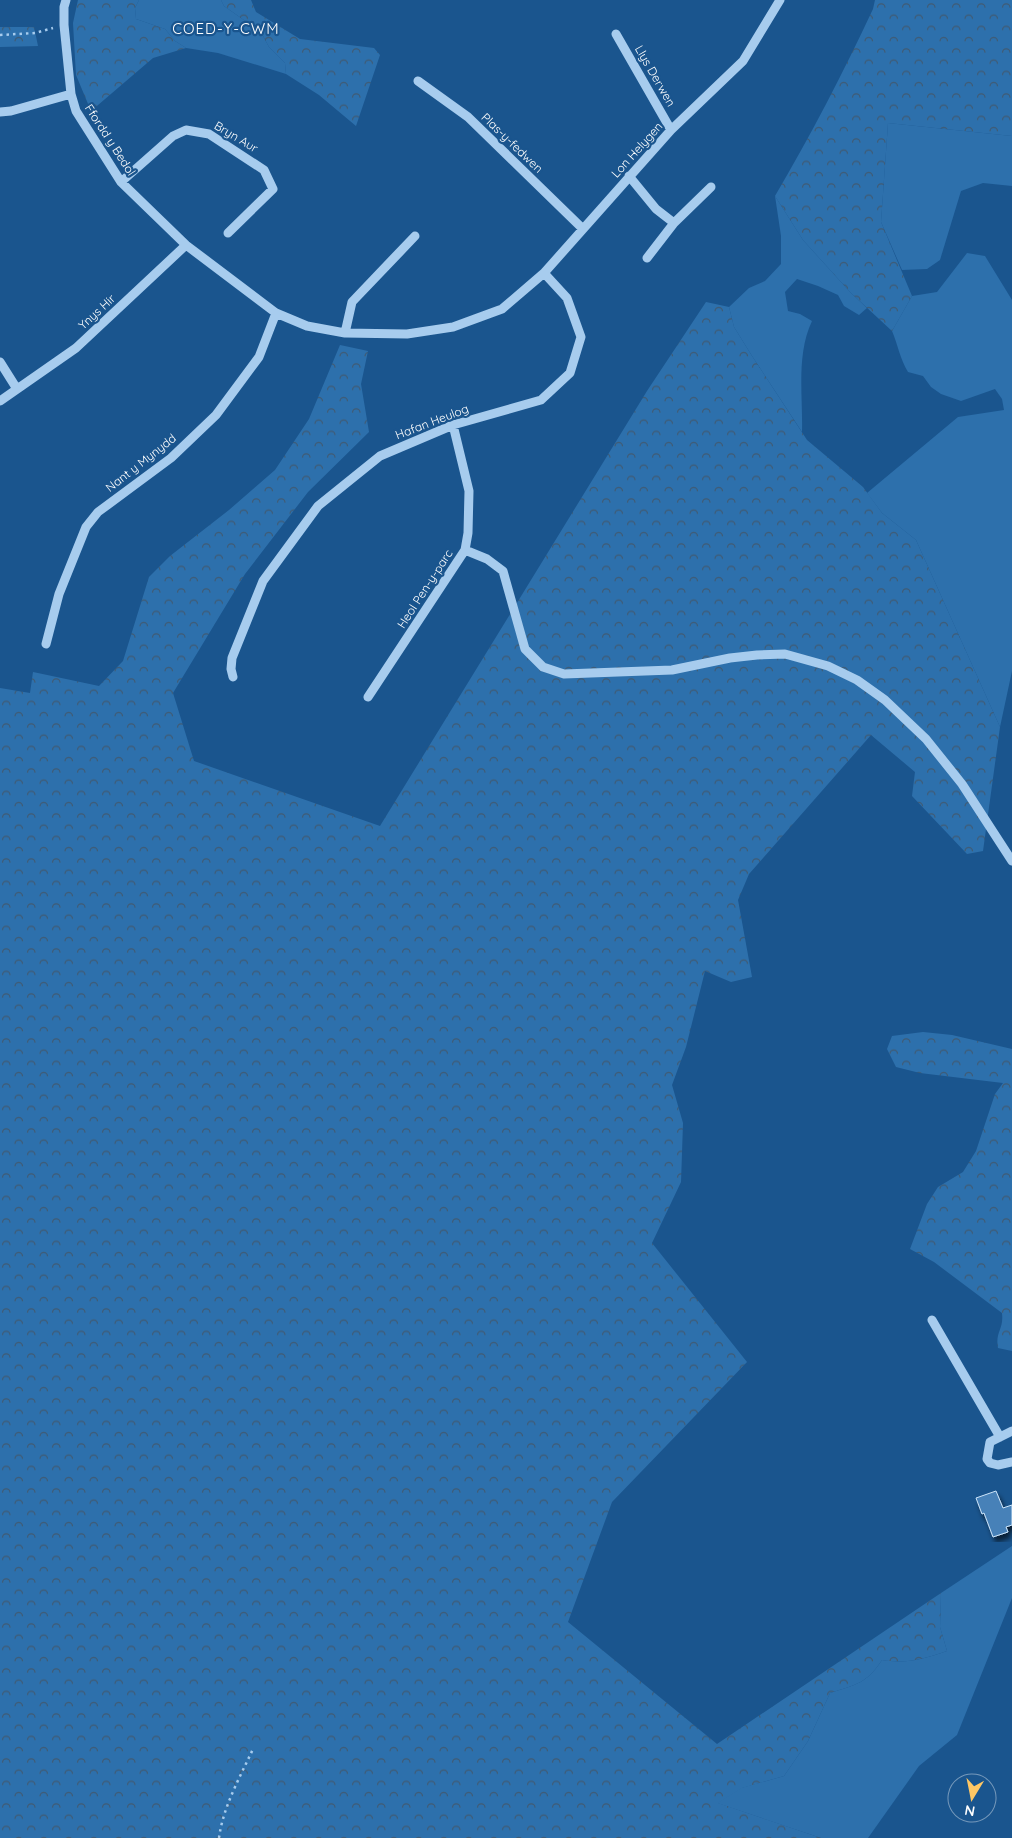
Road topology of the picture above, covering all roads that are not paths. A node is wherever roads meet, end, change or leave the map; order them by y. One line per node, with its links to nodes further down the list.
1 (66, 0): 5 (street, Ffordd y Bedol)
2 (780, 0): 7 (street, Lon Helygen)
3 (616, 34): 7 (street, Llys Derwen)
4 (418, 81): 12 (street, Plas-y-fedwen)
5 (71, 94): 6 (street); 9 (street, Ffordd y Bedol)
6 (0, 112)
7 (671, 130): 8 (street, Lon Helygen)
8 (629, 176): 11 (street); 12 (street, Lon Helygen)
9 (121, 182): 13 (street, Bryn Aur); 15 (street, Ffordd y Bedol)
10 (711, 187): 11 (street)
11 (674, 224): 16 (street)
12 (583, 229): 17 (street, Lon Helygen)
13 (228, 233)
14 (415, 236): 19 (street)
15 (186, 245): 18 (street, Ffordd y Bedol); 21 (street, Ynys Hir)
16 (647, 258)
17 (544, 273): 19 (street, Lon Helygen); 23 (street, Hafan Heulog)
18 (276, 313): 19 (street, Ffordd y Bedol); 25 (street, Nant y Mynydd)
19 (345, 333)
20 (0, 362): 21 (street)
21 (17, 389): 22 (street, Ynys Hir)
22 (0, 401)
23 (453, 425): 24 (street, Heol Pen-y-parc); 26 (street, Hafan Heulog)
24 (466, 550): 27 (street, Heol Pen-y-parc); 28 (street)
25 (46, 644)
26 (233, 677)
27 (368, 698)
28 (1012, 861)
29 (932, 1320): 31 (street)
30 (1012, 1431): 31 (street)
31 (1000, 1437): 32 (street)
32 (1012, 1462)

